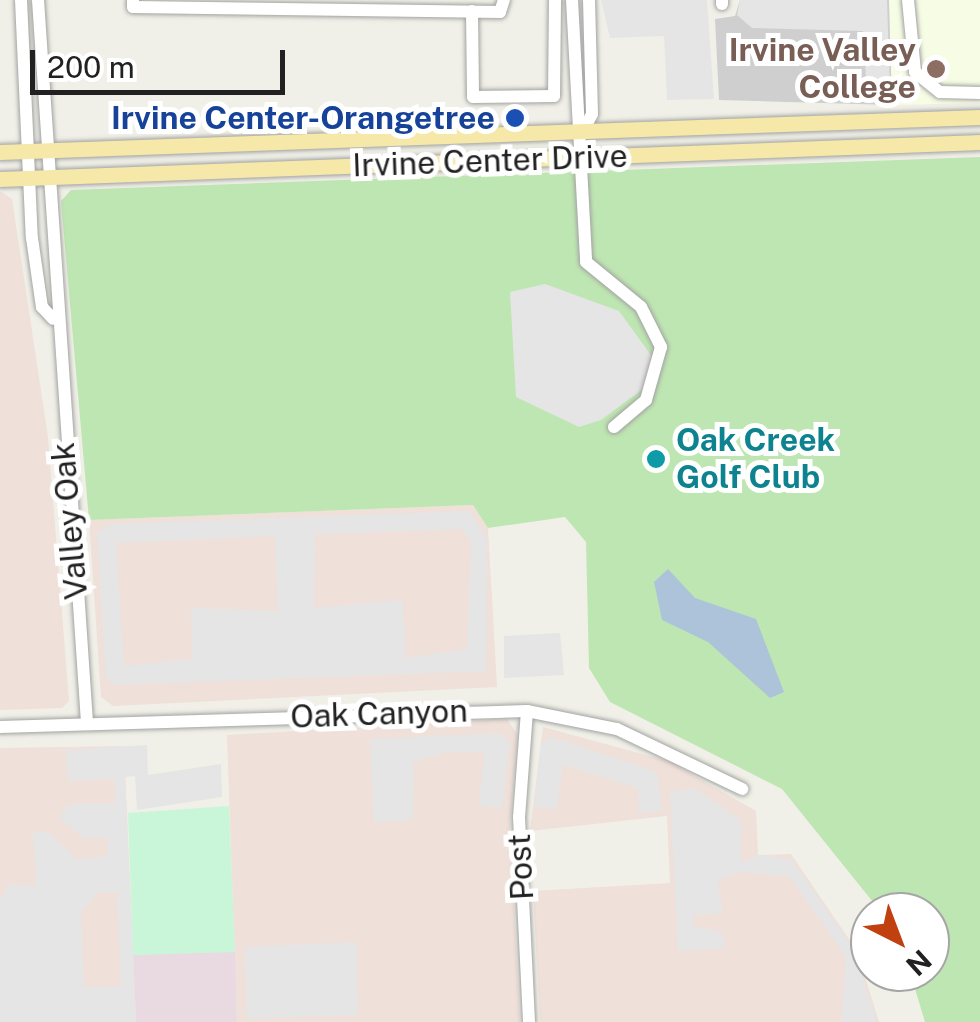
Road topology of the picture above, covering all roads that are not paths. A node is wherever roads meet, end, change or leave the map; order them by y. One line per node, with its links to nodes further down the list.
1 (20, 0): 17 (street, Valley Oak)
2 (38, 0): 15 (street, Valley Oak)
3 (504, 0): 10 (street)
4 (555, 0): 10 (street)
5 (572, 0): 13 (street)
6 (588, 0): 13 (street)
7 (908, 0): 11 (street)
8 (289, 3): 9 (street); 10 (street)
9 (133, 4)
10 (472, 11)
11 (980, 93)
12 (980, 118): 13 (main road, Irvine Center Drive)
13 (583, 131): 15 (main road, Irvine Center Drive); 18 (street)
14 (980, 142): 18 (main road, Irvine Center Drive)
15 (46, 151): 17 (main road, Irvine Center Drive); 19 (street, Valley Oak)
16 (0, 152): 17 (main road, Irvine Center Drive)
17 (27, 152): 20 (street, Valley Oak)
18 (584, 158): 19 (main road, Irvine Center Drive); 23 (street)
19 (48, 176): 20 (main road, Irvine Center Drive); 22 (street, Valley Oak)
20 (29, 178): 21 (main road, Irvine Center Drive); 22 (street, Valley Oak)
21 (0, 179)
22 (53, 318): 25 (street, Valley Oak)
23 (614, 427)
24 (527, 711): 25 (street, Oak Canyon); 27 (street, Oak Canyon); 28 (street, Post)
25 (86, 724): 26 (street, Oak Canyon)
26 (0, 726)
27 (742, 789)
28 (529, 1022)

